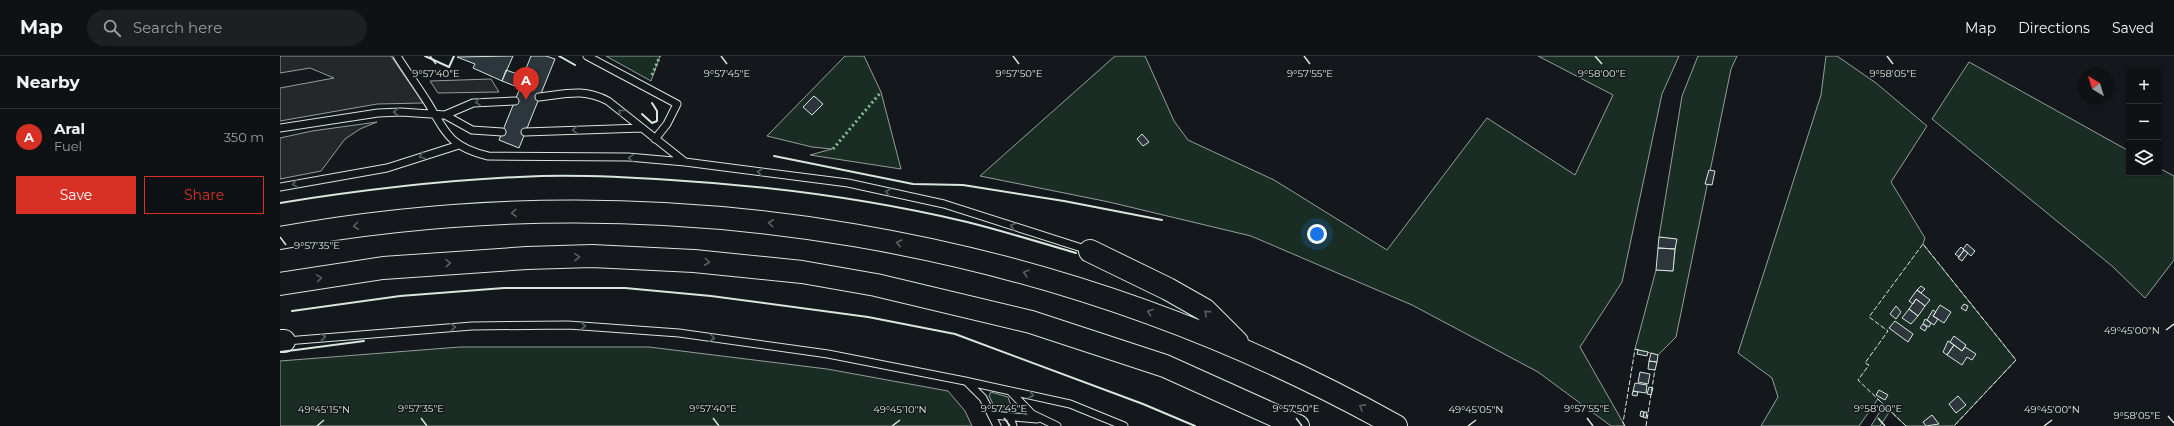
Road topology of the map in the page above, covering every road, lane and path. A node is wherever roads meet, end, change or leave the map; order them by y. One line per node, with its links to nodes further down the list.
1 (397, 56): 5 (lane)
2 (587, 56): 11 (lane)
3 (539, 97): 8 (lane, one-way to 3)
4 (514, 101): 6 (lane, one-way to 6)
5 (434, 115): 6 (lane); 7 (lane, one-way to 7); 12 (lane)
6 (445, 115): 9 (lane)
7 (280, 128)
8 (642, 128): 10 (lane, one-way to 10); 11 (lane)
9 (502, 132)
10 (525, 132)
11 (655, 139): 13 (lane)
12 (459, 145): 13 (lane, one-way to 12); 14 (lane, one-way to 14)
13 (685, 162): 16 (lane, one-way to 13)
14 (280, 187)
15 (280, 238): 19 (highway, one-way to 15)
16 (1090, 251): 19 (highway, one-way to 16)
17 (280, 284): 29 (highway, one-way to 29)
18 (282, 341): 20 (lane, one-way to 20)
19 (1245, 350): 30 (highway, one-way to 19)
20 (965, 381): 21 (lane); 22 (lane)
21 (1010, 390): 24 (lane); 28 (lane, one-way to 28)
22 (992, 415): 23 (lane); 25 (lane)
23 (1010, 417): 24 (lane); 26 (lane)
24 (1042, 420): 27 (lane)
25 (997, 426)
26 (1014, 426)
27 (1057, 426)
28 (1124, 426)
29 (1298, 426)
30 (1396, 426)

